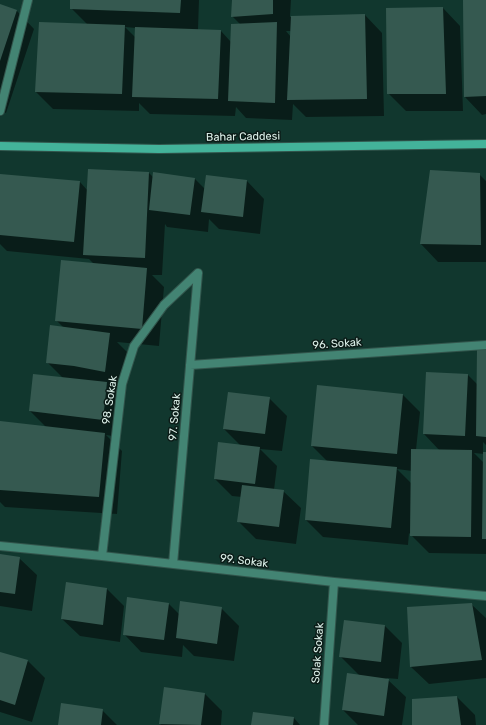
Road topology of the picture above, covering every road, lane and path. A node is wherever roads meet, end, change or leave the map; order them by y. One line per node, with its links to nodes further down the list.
1 (28, 0): 2 (street)
2 (0, 111)
3 (486, 144): 4 (street, Bahar Caddesi)
4 (0, 146)
5 (198, 273): 7 (street, 97. Sokak); 9 (street, 98. Sokak)
6 (486, 345): 7 (street, 96. Sokak)
7 (190, 365): 10 (street, 97. Sokak)
8 (0, 546): 9 (street, 99. Sokak)
9 (102, 556): 10 (street, 99. Sokak)
10 (173, 564): 11 (street, 99. Sokak)
11 (334, 582): 12 (street, 99. Sokak); 13 (street, Solak Sokak)
12 (486, 596)
13 (324, 725)

